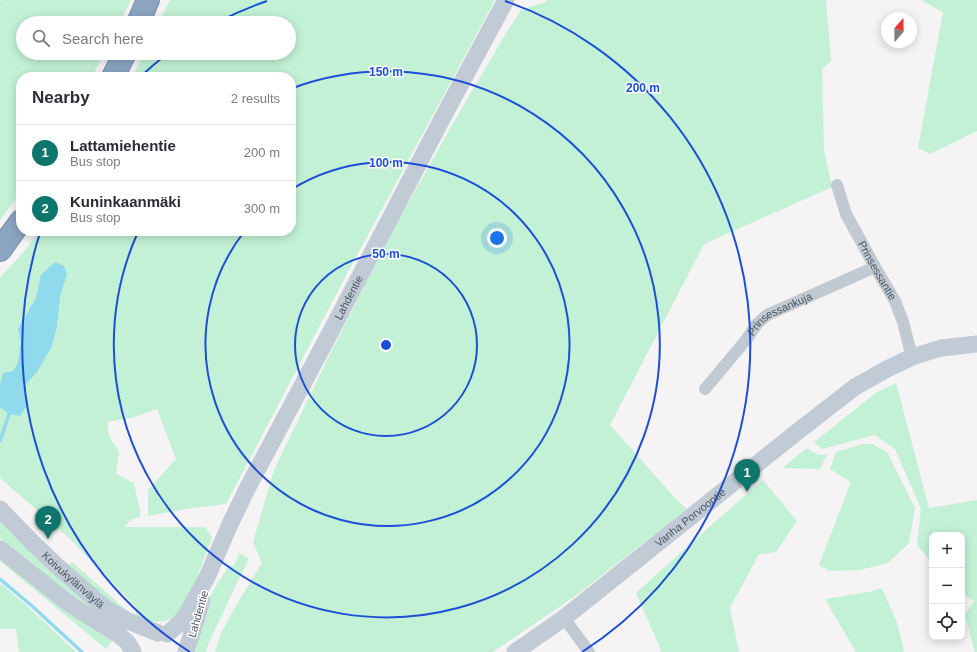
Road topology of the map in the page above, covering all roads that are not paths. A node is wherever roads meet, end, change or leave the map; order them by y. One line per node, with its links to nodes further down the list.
1 (148, 0): 3 (highway)
2 (506, 0): 13 (main road, Lahdentie)
3 (141, 16)
4 (122, 60): 5 (highway)
5 (116, 72)
6 (837, 185): 7 (street, Prinsessantie)
7 (875, 267): 9 (street, Prinsessantie); 10 (street, Prinsessankuja)
8 (977, 344): 9 (main road, Vanha Porvoontie)
9 (912, 357): 14 (main road, Vanha Porvoontie)
10 (705, 389)
11 (0, 509): 15 (main road, Koivukylänväylä)
12 (0, 549): 16 (main road, Koivukylänväylä)
13 (208, 575): 15 (main road, Lahdentie); 17 (main road, Lahdentie)
14 (564, 618): 18 (main road, Vanha Porvoontie); 19 (street)
15 (163, 634): 16 (main road, Lahdentie); 17 (main road, Koivukylänväylä)
16 (135, 652)
17 (186, 652)
18 (515, 652)
19 (589, 652)

